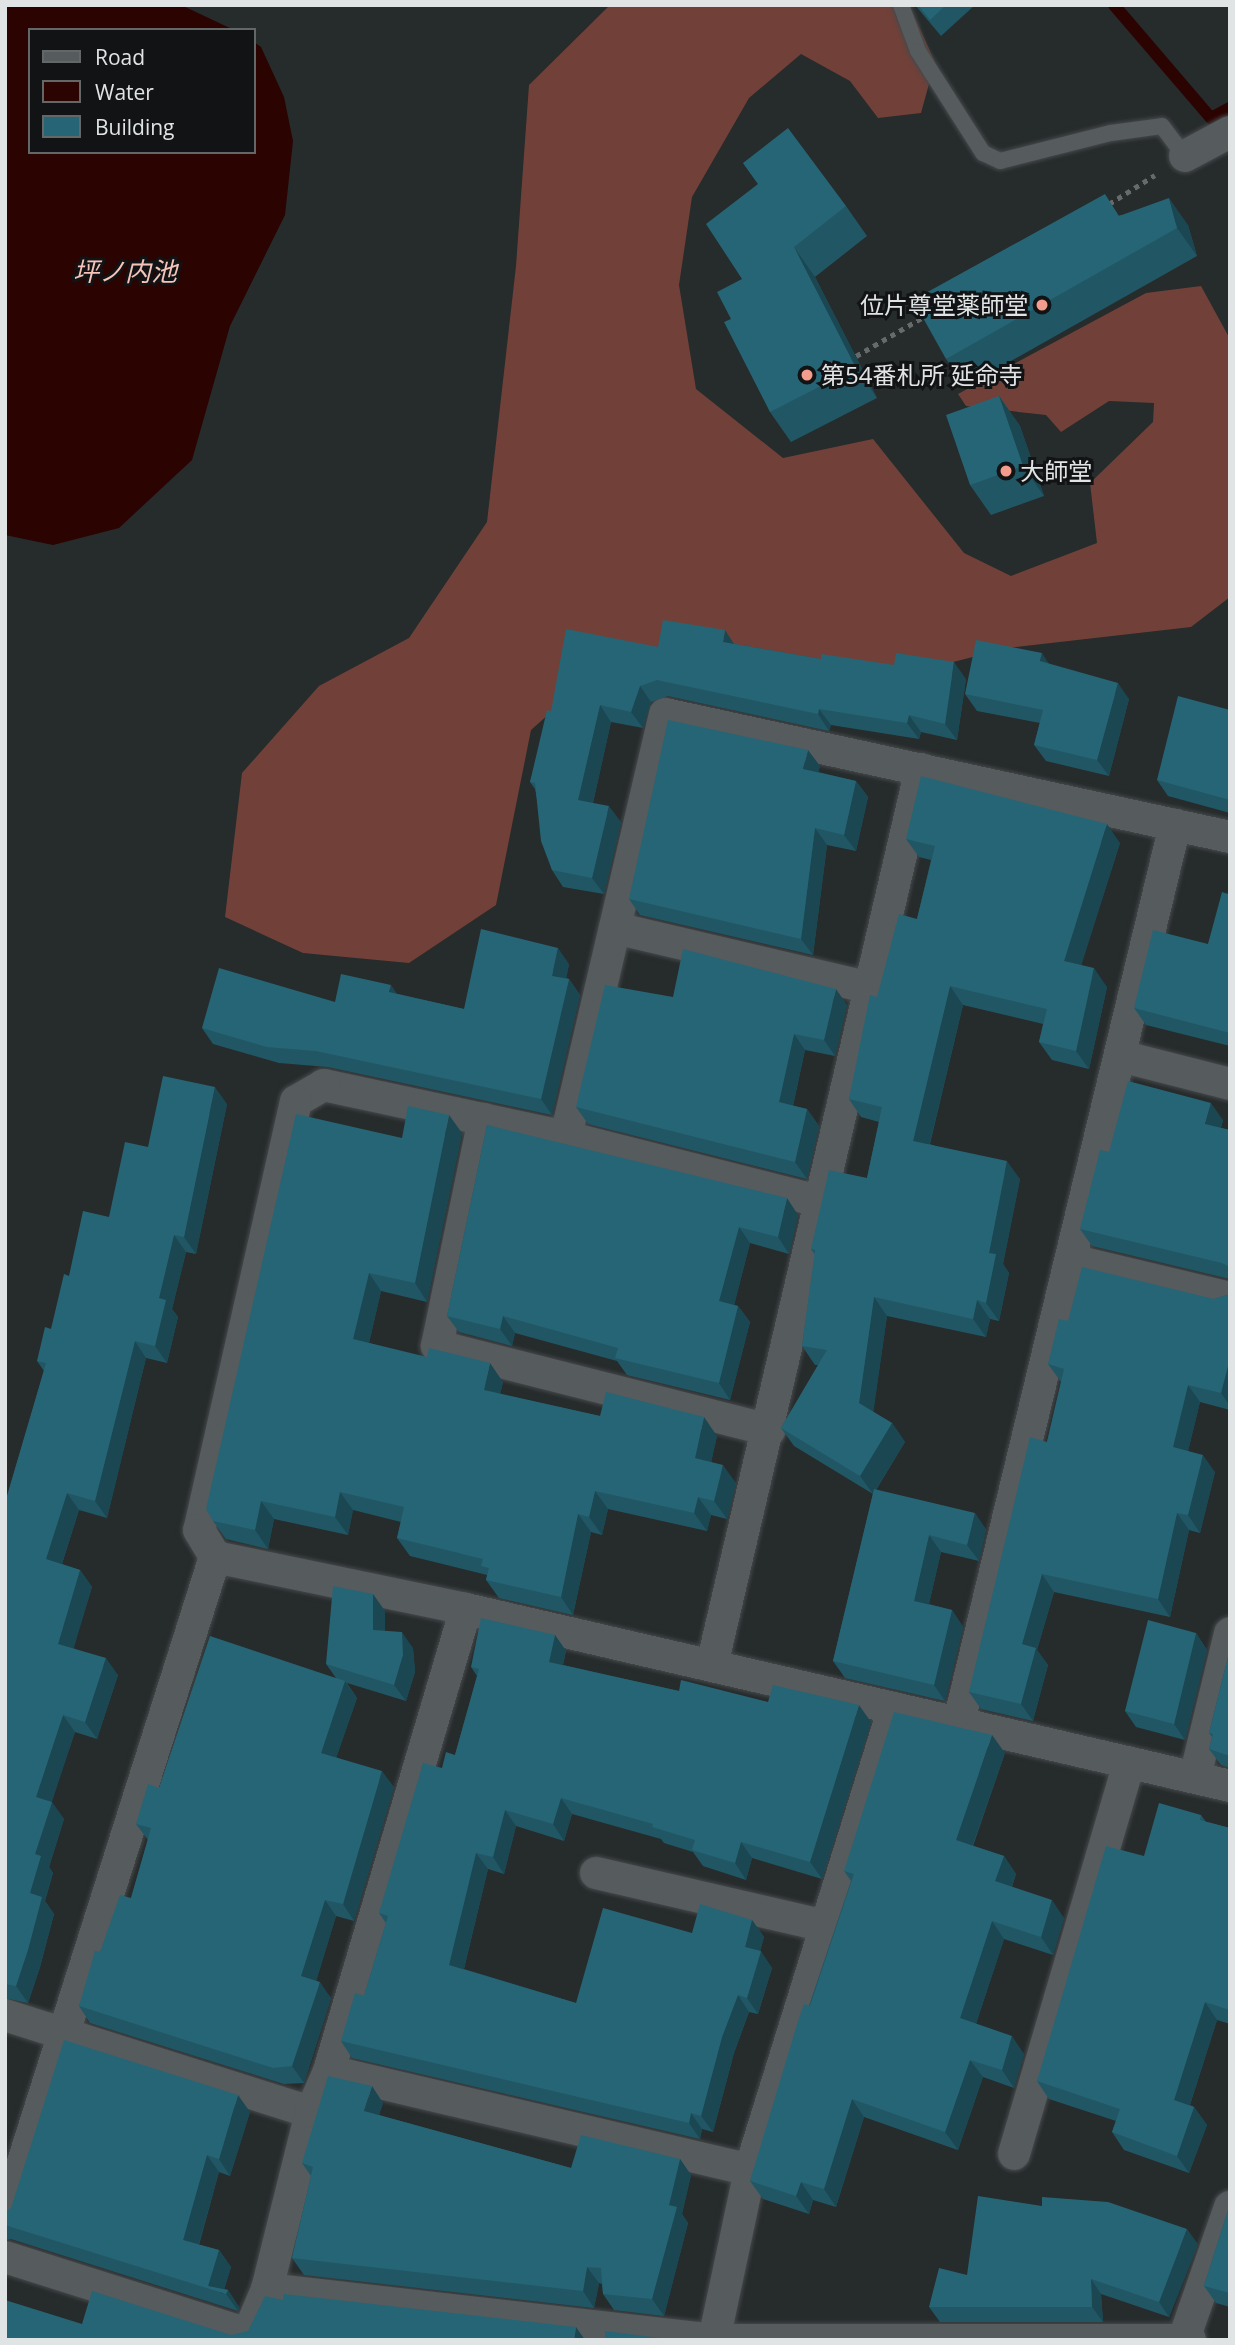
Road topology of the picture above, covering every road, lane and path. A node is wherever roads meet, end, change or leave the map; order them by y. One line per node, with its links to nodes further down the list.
1 (901, 5): 3 (lane)
2 (1230, 132): 3 (street)
3 (1185, 156): 4 (path)
4 (1097, 211)
5 (930, 313): 6 (path)
6 (856, 356)
7 (921, 769): 8 (street); 10 (street); 11 (street)
8 (1175, 825): 9 (street); 12 (street)
9 (1230, 837)
10 (615, 928): 11 (street); 15 (street)
11 (871, 988): 16 (street)
12 (1120, 1056): 13 (street); 17 (street)
13 (1230, 1084)
14 (484, 1119): 15 (street); 19 (street); 20 (street)
15 (566, 1137): 16 (street)
16 (823, 1202): 19 (street)
17 (1071, 1260): 18 (street); 25 (street)
18 (1230, 1298)
19 (770, 1430): 23 (street)
20 (215, 1557): 21 (street); 32 (street)
21 (466, 1609): 23 (street); 33 (street)
22 (1230, 1633): 27 (street)
23 (712, 1665): 24 (street)
24 (894, 1707): 25 (street); 30 (street)
25 (960, 1722): 26 (street)
26 (1129, 1763): 27 (street); 35 (street)
27 (1195, 1777): 28 (street)
28 (1230, 1786)
29 (596, 1873): 30 (street)
30 (829, 1927): 36 (street)
31 (5, 2015): 32 (street)
32 (64, 2037): 34 (street); 38 (street)
33 (328, 2071): 34 (street); 36 (street)
34 (311, 2112): 40 (street)
35 (1014, 2154)
36 (750, 2170): 42 (street)
37 (1230, 2207): 43 (street)
38 (5, 2219)
39 (5, 2257): 41 (street)
40 (267, 2290): 41 (street); 42 (street)
41 (248, 2337)
42 (700, 2339): 43 (street)
43 (1184, 2339): 44 (street)
44 (1190, 2340)

